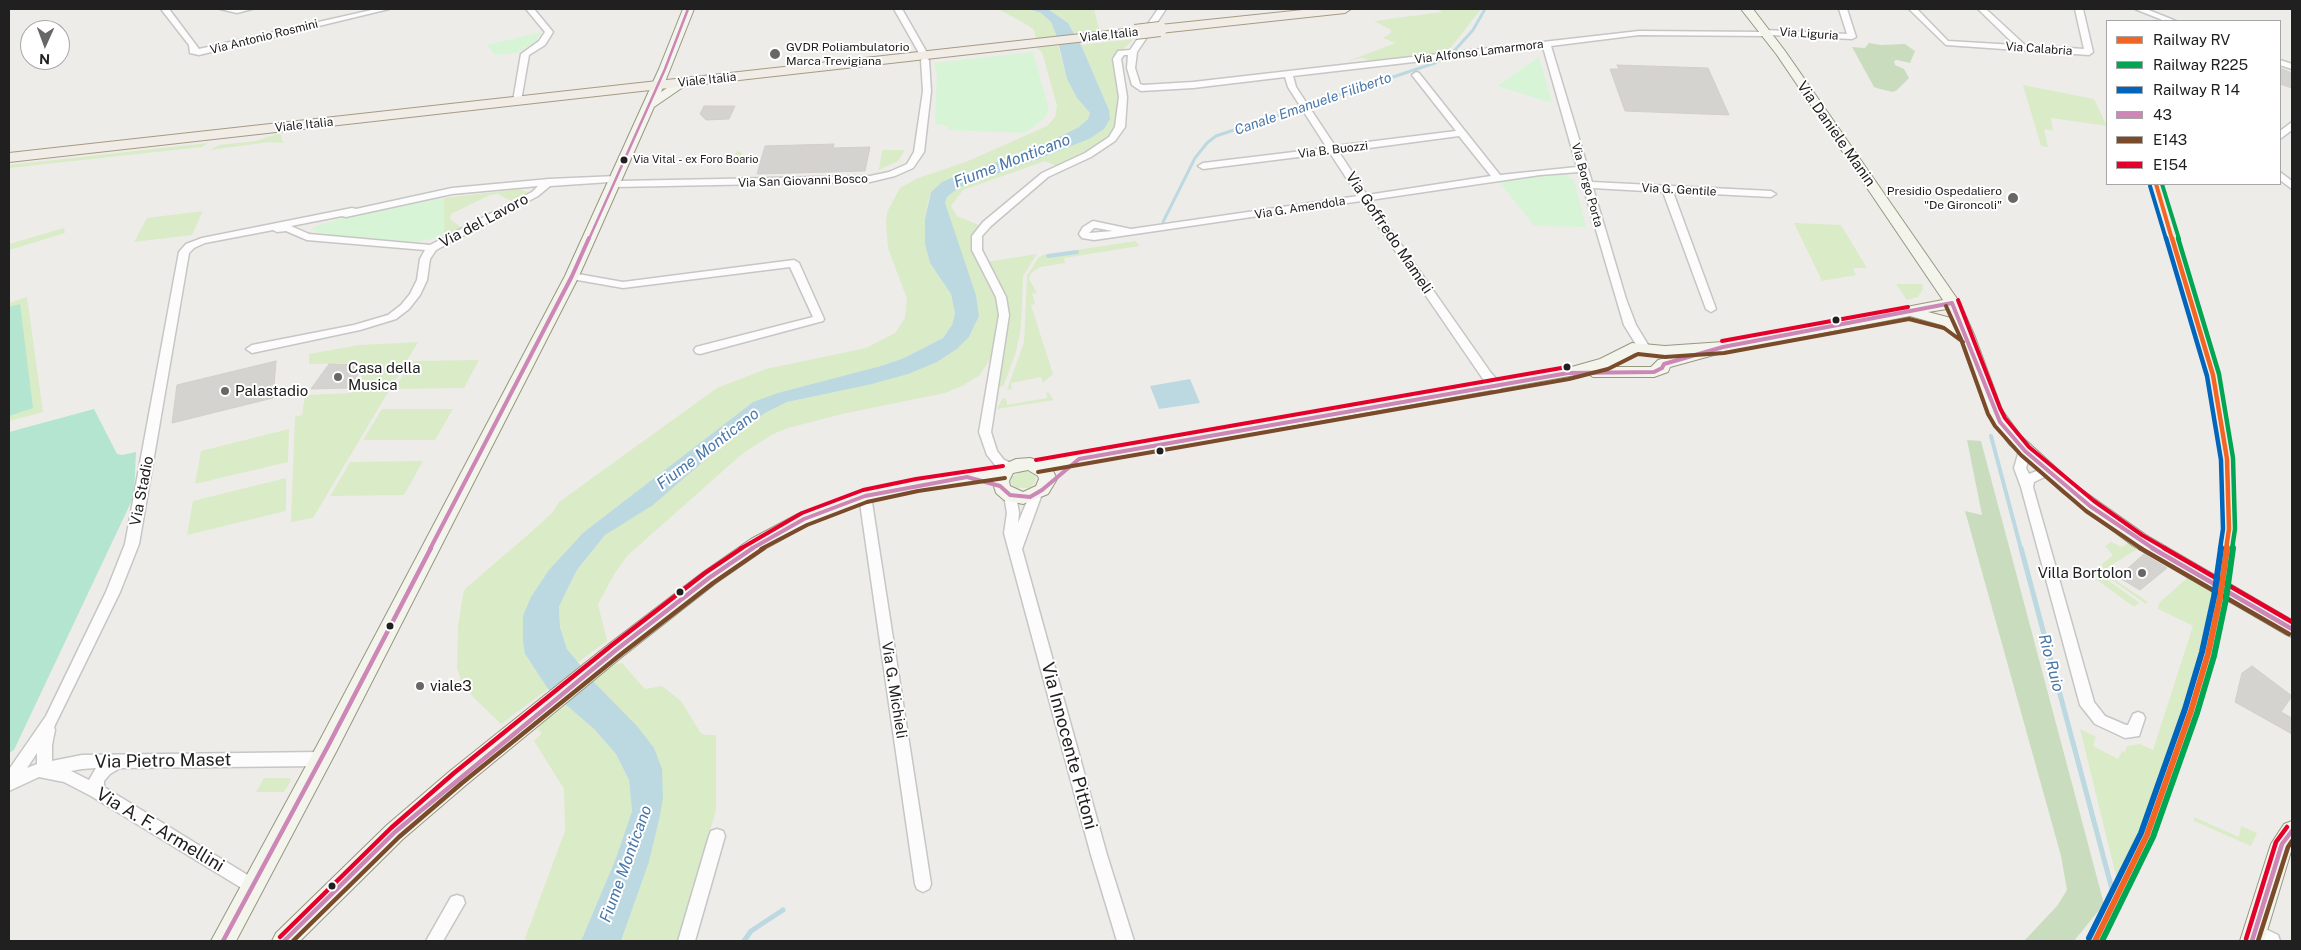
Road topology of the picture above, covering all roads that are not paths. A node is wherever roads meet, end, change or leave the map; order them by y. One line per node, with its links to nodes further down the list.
1 (165, 9): 4 (street, Via Antonio Rosmini)
2 (224, 9): 3 (street)
3 (248, 9)
4 (385, 9)
5 (530, 9): 27 (street)
6 (688, 9): 21 (street)
7 (898, 9): 39 (street, Via San Giovanni Bosco)
8 (1162, 9): 20 (street)
9 (1346, 9): 24 (main road, Viale Italia, bridge)
10 (1747, 9): 17 (street, Via Daniele Manin)
11 (1843, 9): 17 (street, Via Liguria)
12 (1913, 9): 19 (street, Via Calabria)
13 (1982, 9): 19 (street)
14 (2079, 9): 19 (street, Via Calabria)
15 (2139, 9): 16 (street)
16 (2169, 20)
17 (1766, 33): 18 (street, Via Alfonso Lamarmora); 51 (street, Via Daniele Manin)
18 (1546, 44): 22 (street, Via Alfonso Lamarmora); 35 (street, Via Borgo Porta)
19 (2023, 48)
20 (1133, 52): 22 (street, Via Alfonso Lamarmora); 69 (street)
21 (666, 69): 25 (street); 26 (street)
22 (1288, 74): 32 (street, Via Goffredo Mameli)
23 (1416, 75): 30 (street)
24 (684, 83): 25 (main road, Viale Italia); 28 (street)
25 (658, 86): 26 (main road, Viale Italia); 28 (street)
26 (632, 89): 27 (main road, Viale Italia)
27 (517, 101): 33 (main road, Viale Italia)
28 (649, 105): 39 (street)
29 (2292, 125): 31 (street)
30 (1463, 132): 32 (street, Via B. Buozzi); 37 (street)
31 (2281, 135)
32 (1334, 150): 34 (street, Via B. Buozzi); 44 (street, Via Goffredo Mameli)
33 (9, 158)
34 (1203, 166)
35 (1583, 169): 37 (street, Via G. Amendola); 40 (street, Via Borgo Porta)
36 (2281, 176): 41 (street)
37 (1498, 179): 44 (street, Via G. Amendola)
38 (549, 182): 39 (street, Via del Lavoro); 45 (street, Via del Lavoro); 49 (street, Via del Lavoro)
39 (615, 182): 50 (street)
40 (1587, 185): 42 (street, Via G. Gentile); 54 (street, Via Borgo Porta)
41 (2292, 186)
42 (1667, 189): 43 (street, Via G. Gentile); 52 (street)
43 (1771, 194)
44 (1364, 198): 48 (street, Via G. Amendola); 64 (street, Via Goffredo Mameli)
45 (352, 211): 46 (street, Via del Lavoro); 47 (street)
46 (288, 228): 47 (street); 49 (street)
47 (264, 229): 76 (street, Via Stadio)
48 (1131, 232)
49 (432, 248): 57 (street, Via del Lavoro)
50 (572, 276): 59 (street); 77 (street)
51 (1952, 303): 53 (street); 55 (street, Via Daniele Manin)
52 (1711, 309)
53 (1910, 313): 55 (street); 56 (street)
54 (1630, 325): 58 (street, Via Borgo Porta); 60 (street, Via Borgo Porta)
55 (1967, 338): 65 (street, Via Daniele Manin)
56 (1722, 347): 58 (street); 61 (street)
57 (252, 349)
58 (1648, 349): 60 (street); 61 (street)
59 (700, 350)
60 (1626, 352): 62 (street); 63 (street)
61 (1664, 364): 62 (street)
62 (1641, 371): 63 (street)
63 (1568, 373): 64 (street)
64 (1497, 387): 66 (street)
65 (2025, 451): 68 (street, Via Daniele Manin); 70 (street)
66 (1079, 459): 67 (street); 71 (street)
67 (1037, 466): 69 (street); 71 (street)
68 (2047, 471): 70 (street); 74 (street, Via Daniele Manin)
69 (1006, 480): 71 (street); 72 (street); 73 (street, Via Innocente Pittoni)
70 (2028, 487): 75 (street)
71 (1041, 490): 73 (street)
72 (865, 496): 84 (street, Via G. Michieli); 89 (street)
73 (1015, 549): 92 (street, Via Innocente Pittoni)
74 (2292, 629)
75 (2138, 718)
76 (51, 720): 79 (street, Via Stadio); 80 (street, Via Stadio)
77 (321, 759): 78 (street, Via Pietro Maset); 85 (street)
78 (122, 760): 79 (street, Via Pietro Maset); 81 (street)
79 (41, 770): 80 (street, Via Pietro Maset); 81 (street, Via A. F. Armellini)
80 (11, 782)
81 (97, 791): 85 (street, Via A. F. Armellini)
82 (2292, 831): 87 (street)
83 (718, 836): 91 (street)
84 (923, 884)
85 (253, 887): 88 (street)
86 (457, 903): 90 (street)
87 (2260, 938)
88 (224, 941)
89 (284, 941)
90 (434, 941)
91 (686, 941)
92 (1126, 941)

